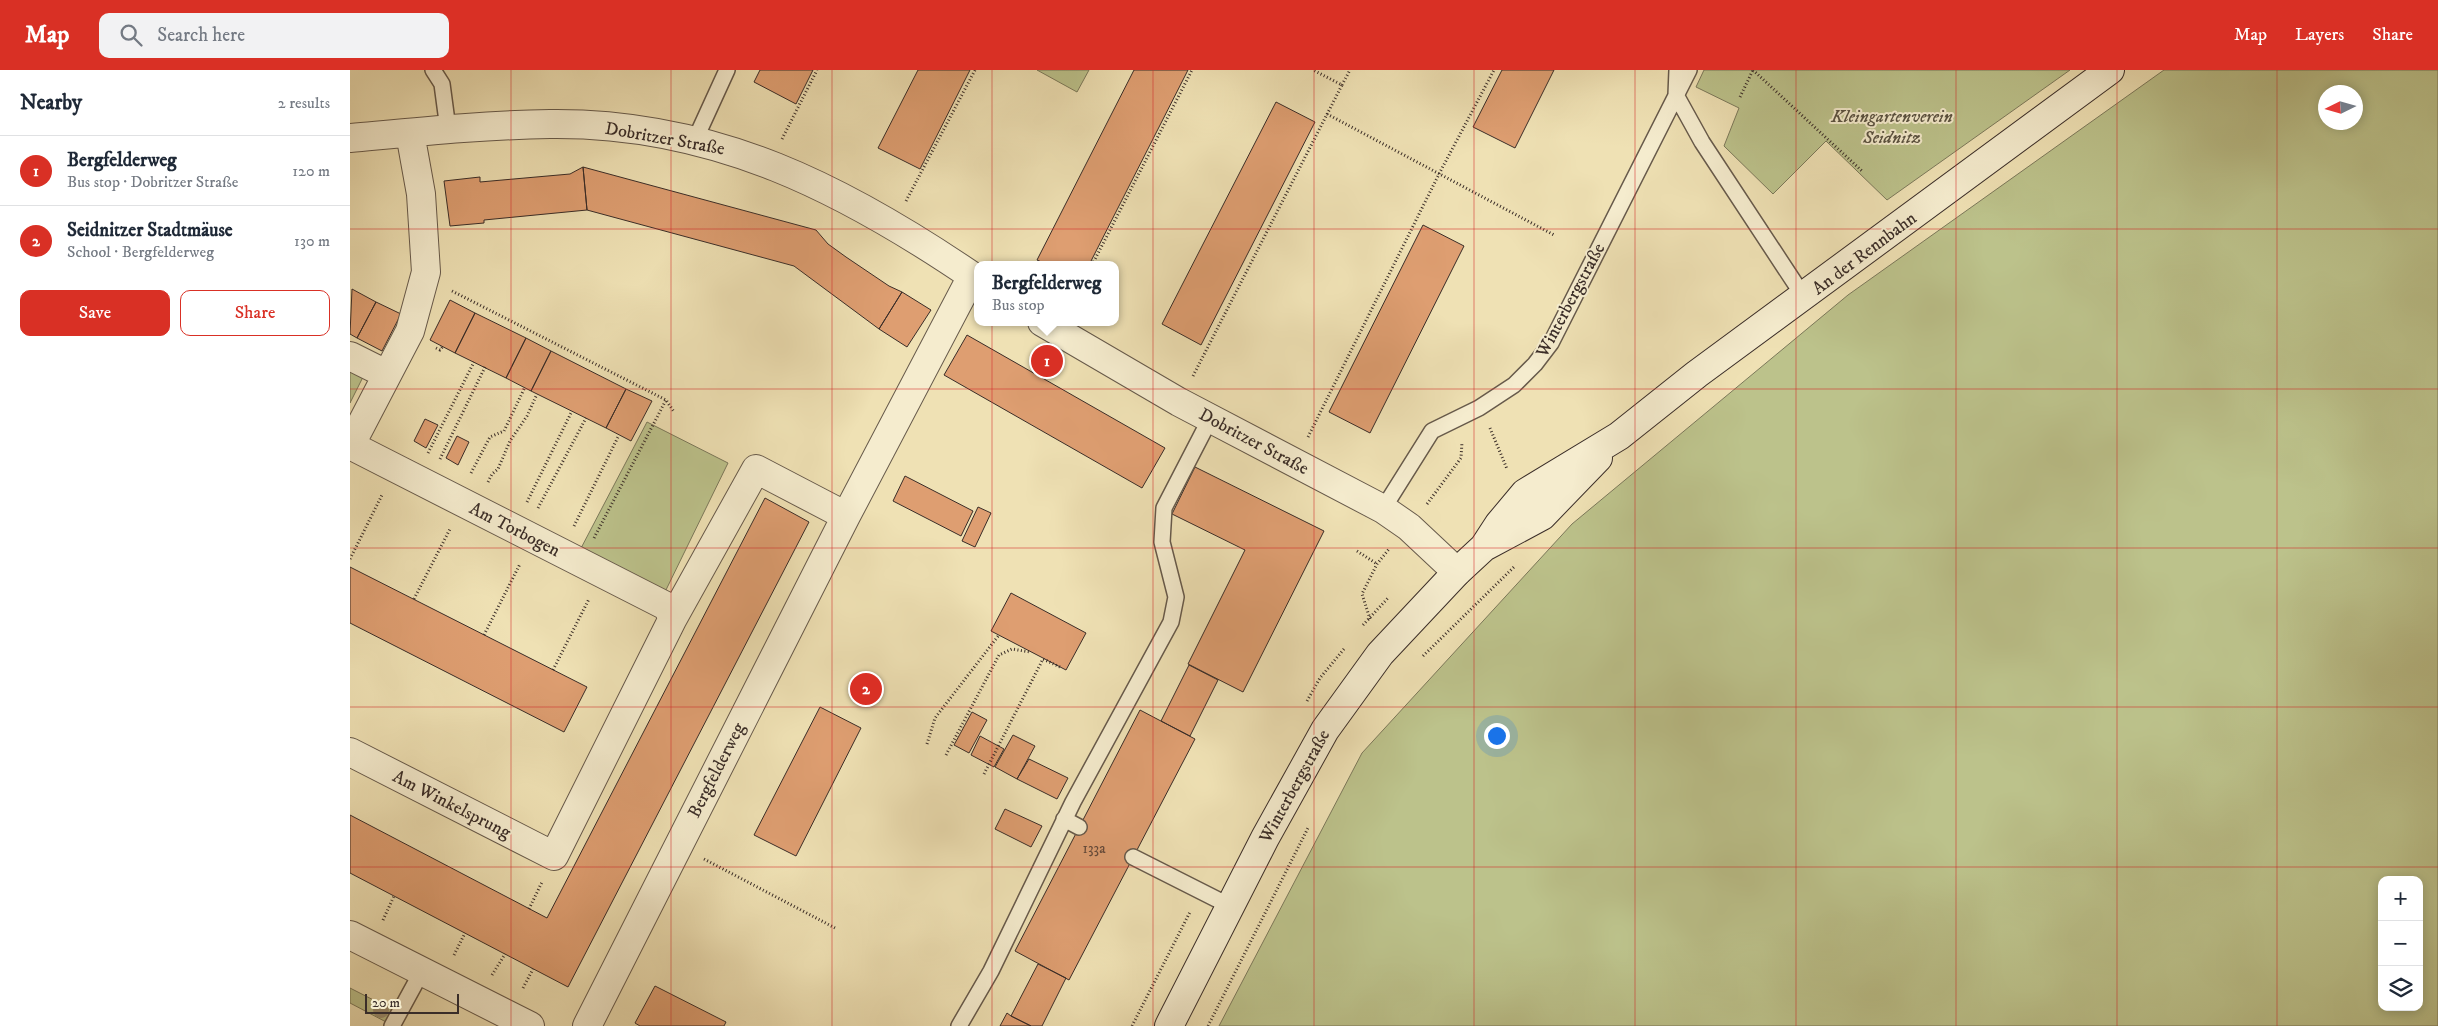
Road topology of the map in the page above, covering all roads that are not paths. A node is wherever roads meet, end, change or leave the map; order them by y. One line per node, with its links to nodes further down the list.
1 (433, 70): 7 (lane)
2 (727, 70): 10 (lane)
3 (1677, 70): 6 (lane)
4 (1689, 70): 6 (lane, Winterbergstraße)
5 (2110, 70): 13 (street, An der Rennbahn)
6 (1676, 95): 13 (lane); 20 (lane, Winterbergstraße)
7 (448, 129): 8 (street, Dobritzer Straße); 10 (street, Dobritzer Straße)
8 (410, 133): 9 (street, Dobritzer Straße); 16 (street)
9 (350, 138)
10 (695, 140): 11 (street, Dobritzer Straße)
11 (974, 277)
12 (974, 280): 21 (street, Bergfelderweg)
13 (1804, 297): 18 (street, An der Rennbahn)
14 (1049, 326): 17 (street, Dobritzer Straße)
15 (350, 356): 16 (street)
16 (386, 374): 19 (street)
17 (1210, 419): 20 (street, Dobritzer Straße); 26 (lane)
18 (1619, 436): 22 (street, An der Rennbahn); 22 (street, An der Rennbahn)
19 (350, 446): 24 (street, Am Torbogen)
20 (1383, 509): 23 (street, Dobritzer Straße)
21 (846, 516): 24 (street); 34 (street, Bergfelderweg)
22 (1484, 547): 23 (street, An der Rennbahn)
23 (1457, 572): 29 (street, Winterbergstraße)
24 (672, 620): 25 (street, Am Winkelsprung)
25 (350, 752)
26 (1064, 819): 27 (lane); 35 (lane)
27 (1079, 827)
28 (1133, 857): 29 (lane)
29 (1230, 906): 36 (street, Winterbergstraße)
30 (350, 935): 31 (street)
31 (422, 971): 32 (lane); 33 (street)
32 (392, 1026)
33 (530, 1026)
34 (587, 1026)
35 (959, 1026)
36 (1169, 1026)

